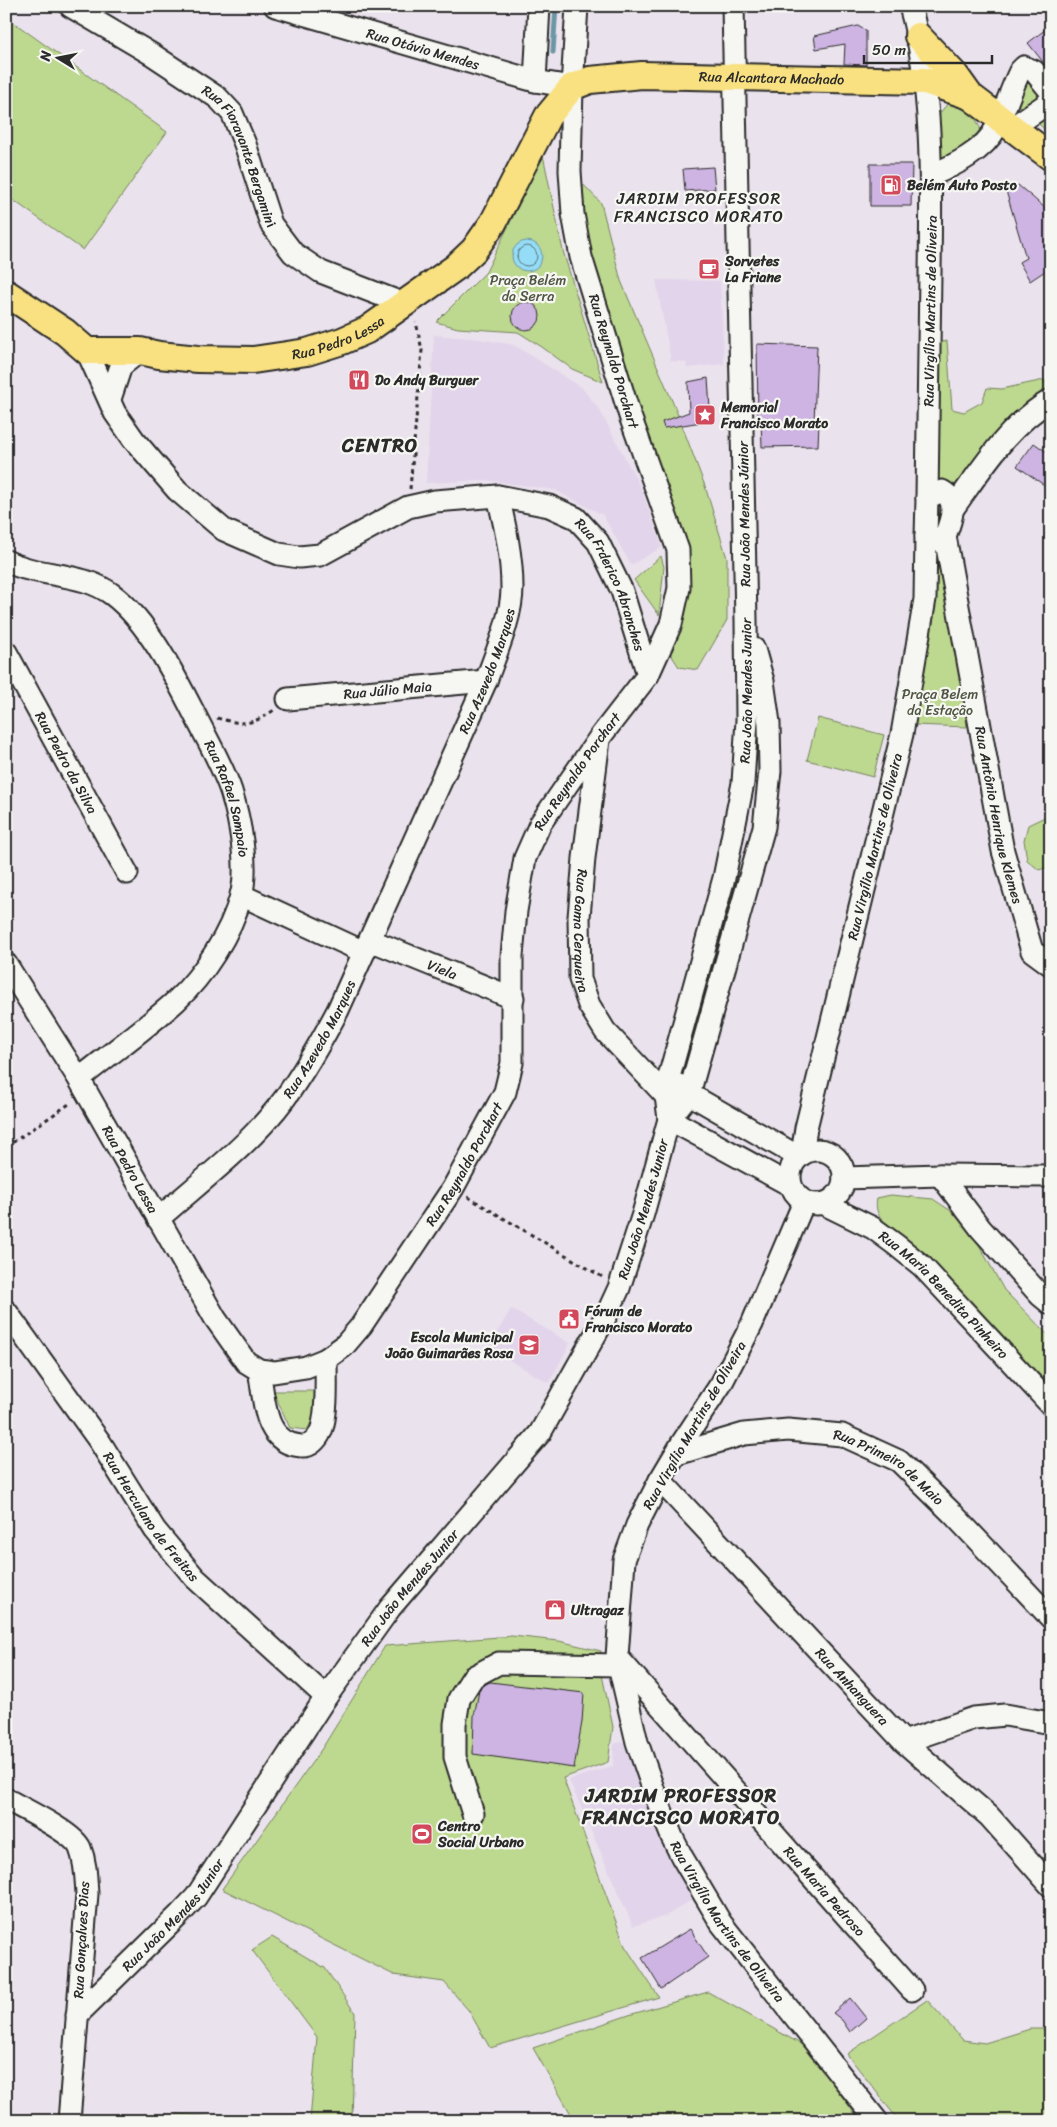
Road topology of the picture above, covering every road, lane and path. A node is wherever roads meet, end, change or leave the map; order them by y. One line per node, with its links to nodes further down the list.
1 (70, 6): 19 (street, Rua Fioravante Bergamini)
2 (275, 6): 9 (street, Rua Otávio Mendes)
3 (539, 6): 9 (street)
4 (578, 6): 11 (street, Rua Reynaldo Porchart)
5 (733, 6): 8 (street)
6 (910, 6): 7 (street, Rua Virgílio Martins de Oliveira)
7 (918, 36): 10 (street, Rua Virgílio Martins de Oliveira); 13 (main road)
8 (736, 77): 10 (main road, Rua Alcantara Machado); 11 (main road, Rua Alcantara Machado); 30 (street, Rua João Mendes Júnior)
9 (535, 81): 11 (street, Rua Otávio Mendes)
10 (925, 81): 13 (main road, Rua Alcantara Machado); 17 (street, Rua Virgílio Martins de Oliveira)
11 (572, 87): 19 (main road, Rua Pedro Lessa); 32 (street, Rua Reynaldo Porchart)
12 (1051, 92): 15 (street)
13 (970, 96): 15 (main road)
14 (1051, 100): 15 (street)
15 (1006, 122): 16 (main road); 17 (street)
16 (1051, 157)
17 (932, 175): 25 (street, Rua Virgílio Martins de Oliveira)
18 (6, 293): 21 (main road)
19 (407, 302): 20 (main road, Rua Pedro Lessa); 26 (path)
20 (140, 350): 21 (main road, Rua Pedro Lessa); 22 (street)
21 (87, 351): 22 (street)
22 (110, 399): 26 (street)
23 (1051, 400): 27 (street)
24 (498, 496): 26 (street); 32 (street, Rua Frderico Abranches); 33 (street, Rua Azevedo Marques)
25 (927, 498): 27 (street); 28 (street, Rua Virgílio Martins de Oliveira)
26 (408, 507)
27 (952, 510): 28 (street)
28 (935, 536): 41 (street, Rua Antônio Henrique Klemes); 48 (street, Rua Virgílio Martins de Oliveira)
29 (6, 561): 35 (street, Rua Rafael Sampaio)
30 (746, 620): 44 (street, Rua João Mendes Junior); 45 (street, Rua João Mendes Junior)
31 (6, 652): 37 (street, Rua Pedro da Silva)
32 (648, 675): 36 (street, Rua Reynaldo Porchart)
33 (486, 681): 34 (street, Rua Júlio Maia); 39 (street, Rua Azevedo Marques)
34 (288, 699): 35 (path)
35 (192, 709): 38 (street, Rua Rafael Sampaio)
36 (600, 738): 42 (street, Rua Reynaldo Porchart); 44 (street, Rua Gama Cerqueira)
37 (127, 874)
38 (241, 895): 39 (street, Viela); 43 (street, Rua Rafael Sampaio)
39 (367, 946): 42 (street, Viela); 55 (street, Rua Azevedo Marques)
40 (6, 964): 43 (street, Rua Pedro Lessa)
41 (1051, 965)
42 (513, 998): 59 (street, Rua Reynaldo Porchart)
43 (82, 1086): 47 (path); 55 (street, Rua Pedro Lessa)
44 (667, 1086): 45 (street, Rua Gama Cerqueira); 46 (street, Rua João Mendes Junior)
45 (689, 1094): 46 (street, Rua João Mendes Junior); 48 (street, Rua Gama Cerqueira)
46 (669, 1119): 52 (street); 56 (street, Rua João Mendes Junior)
47 (6, 1147)
48 (800, 1155): 51 (street); 52 (street)
49 (940, 1175): 50 (street); 51 (street); 57 (street)
50 (1051, 1176)
51 (844, 1178): 53 (street)
52 (790, 1185): 53 (street)
53 (814, 1203): 61 (street, Rua Maria Benedita Pinheiro); 62 (street, Rua Virgílio Martins de Oliveira)
54 (488, 1209): 56 (path)
55 (158, 1219): 60 (street, Rua Pedro Lessa)
56 (620, 1288): 66 (street, Rua João Mendes Junior)
57 (1051, 1304)
58 (6, 1311): 66 (street, Rua Herculano de Freitas)
59 (326, 1359): 60 (street, Rua Reynaldo Porchart); 60 (street)
60 (259, 1370)
61 (1051, 1404)
62 (677, 1454): 63 (street, Rua Virgílio Martins de Oliveira); 64 (street, Rua Primeiro de Maio)
63 (660, 1480): 65 (street, Rua Virgílio Martins de Oliveira); 68 (street, Rua Anhanguera)
64 (1051, 1618)
65 (618, 1661): 70 (street); 72 (street, Rua Maria Pedroso); 75 (street, Rua Virgílio Martins de Oliveira)
66 (326, 1696): 73 (street, Rua João Mendes Junior)
67 (1051, 1723): 68 (street)
68 (904, 1742): 71 (street, Rua Anhanguera)
69 (6, 1799): 73 (street, Rua Gonçalves Dias)
70 (473, 1814)
71 (1051, 1886)
72 (912, 1990)
73 (77, 2015): 74 (street, Rua Gonçalves Dias)
74 (69, 2121)
75 (877, 2121)

